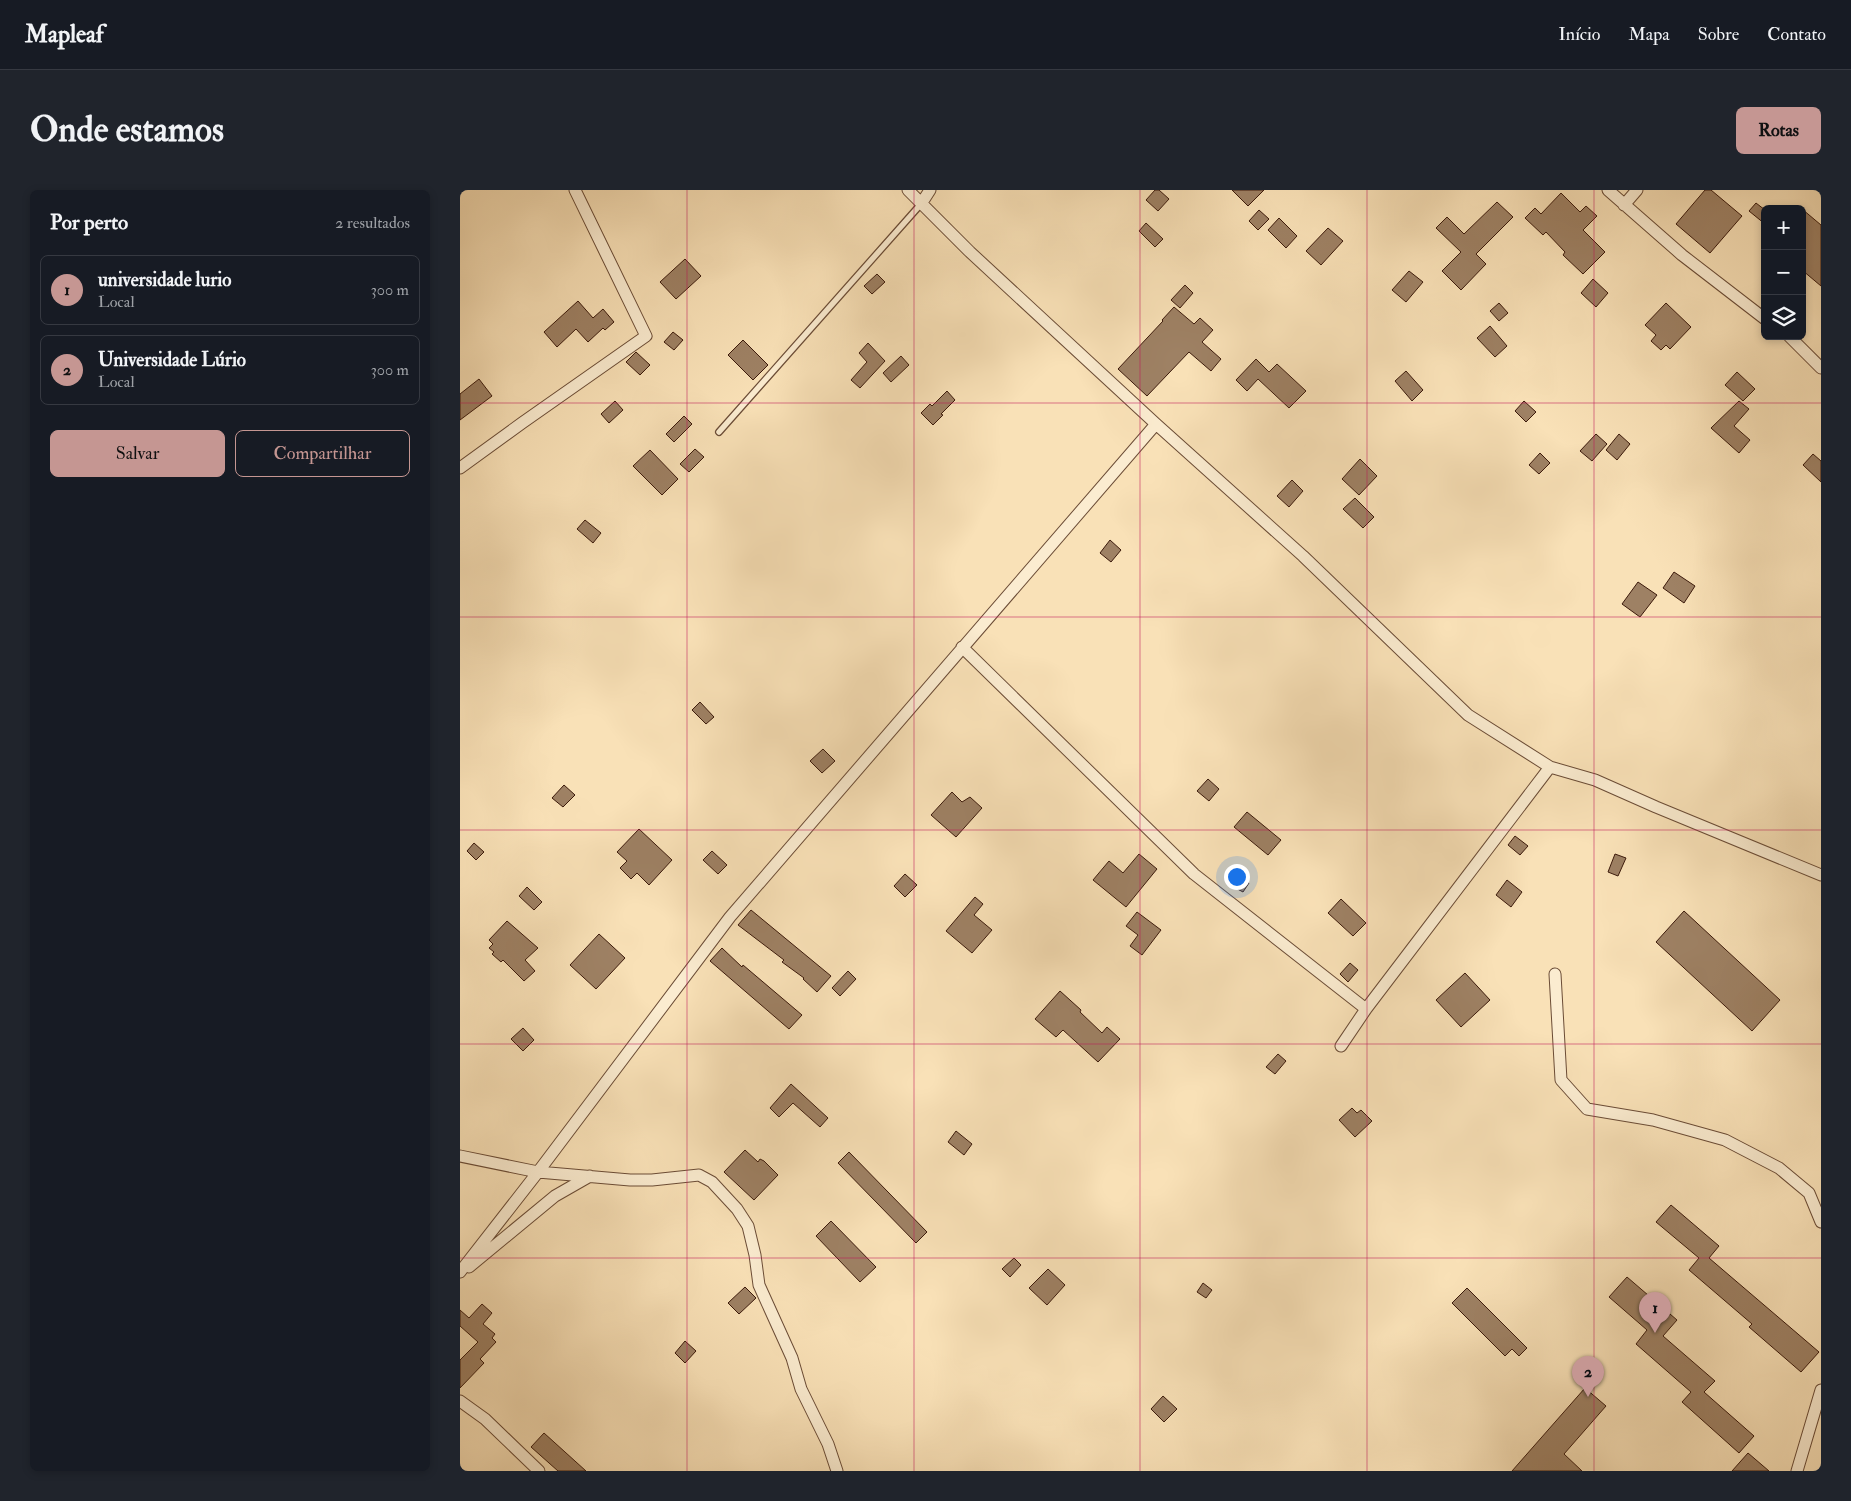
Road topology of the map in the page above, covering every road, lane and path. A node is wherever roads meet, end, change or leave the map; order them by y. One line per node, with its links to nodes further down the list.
1 (575, 190): 13 (street)
2 (908, 190): 6 (street)
3 (930, 190): 6 (street)
4 (1608, 190): 7 (street)
5 (1637, 190): 7 (street)
6 (921, 204): 11 (street); 12 (lane)
7 (1624, 205): 8 (street)
8 (1761, 316)
9 (1793, 340): 10 (street)
10 (1821, 368)
11 (1156, 424): 14 (street); 15 (street)
12 (720, 432)
13 (460, 468)
14 (962, 647): 18 (street); 21 (street)
15 (1550, 767): 16 (street); 18 (street)
16 (1821, 875)
17 (1556, 974): 23 (street)
18 (1366, 1009): 19 (street)
19 (1341, 1046)
20 (460, 1156): 21 (street)
21 (538, 1172): 22 (street); 24 (street)
22 (590, 1176): 24 (street); 28 (street)
23 (1821, 1222)
24 (460, 1273)
25 (1821, 1390): 29 (street)
26 (460, 1401): 27 (street)
27 (539, 1471)
28 (837, 1471)
29 (1797, 1471)

